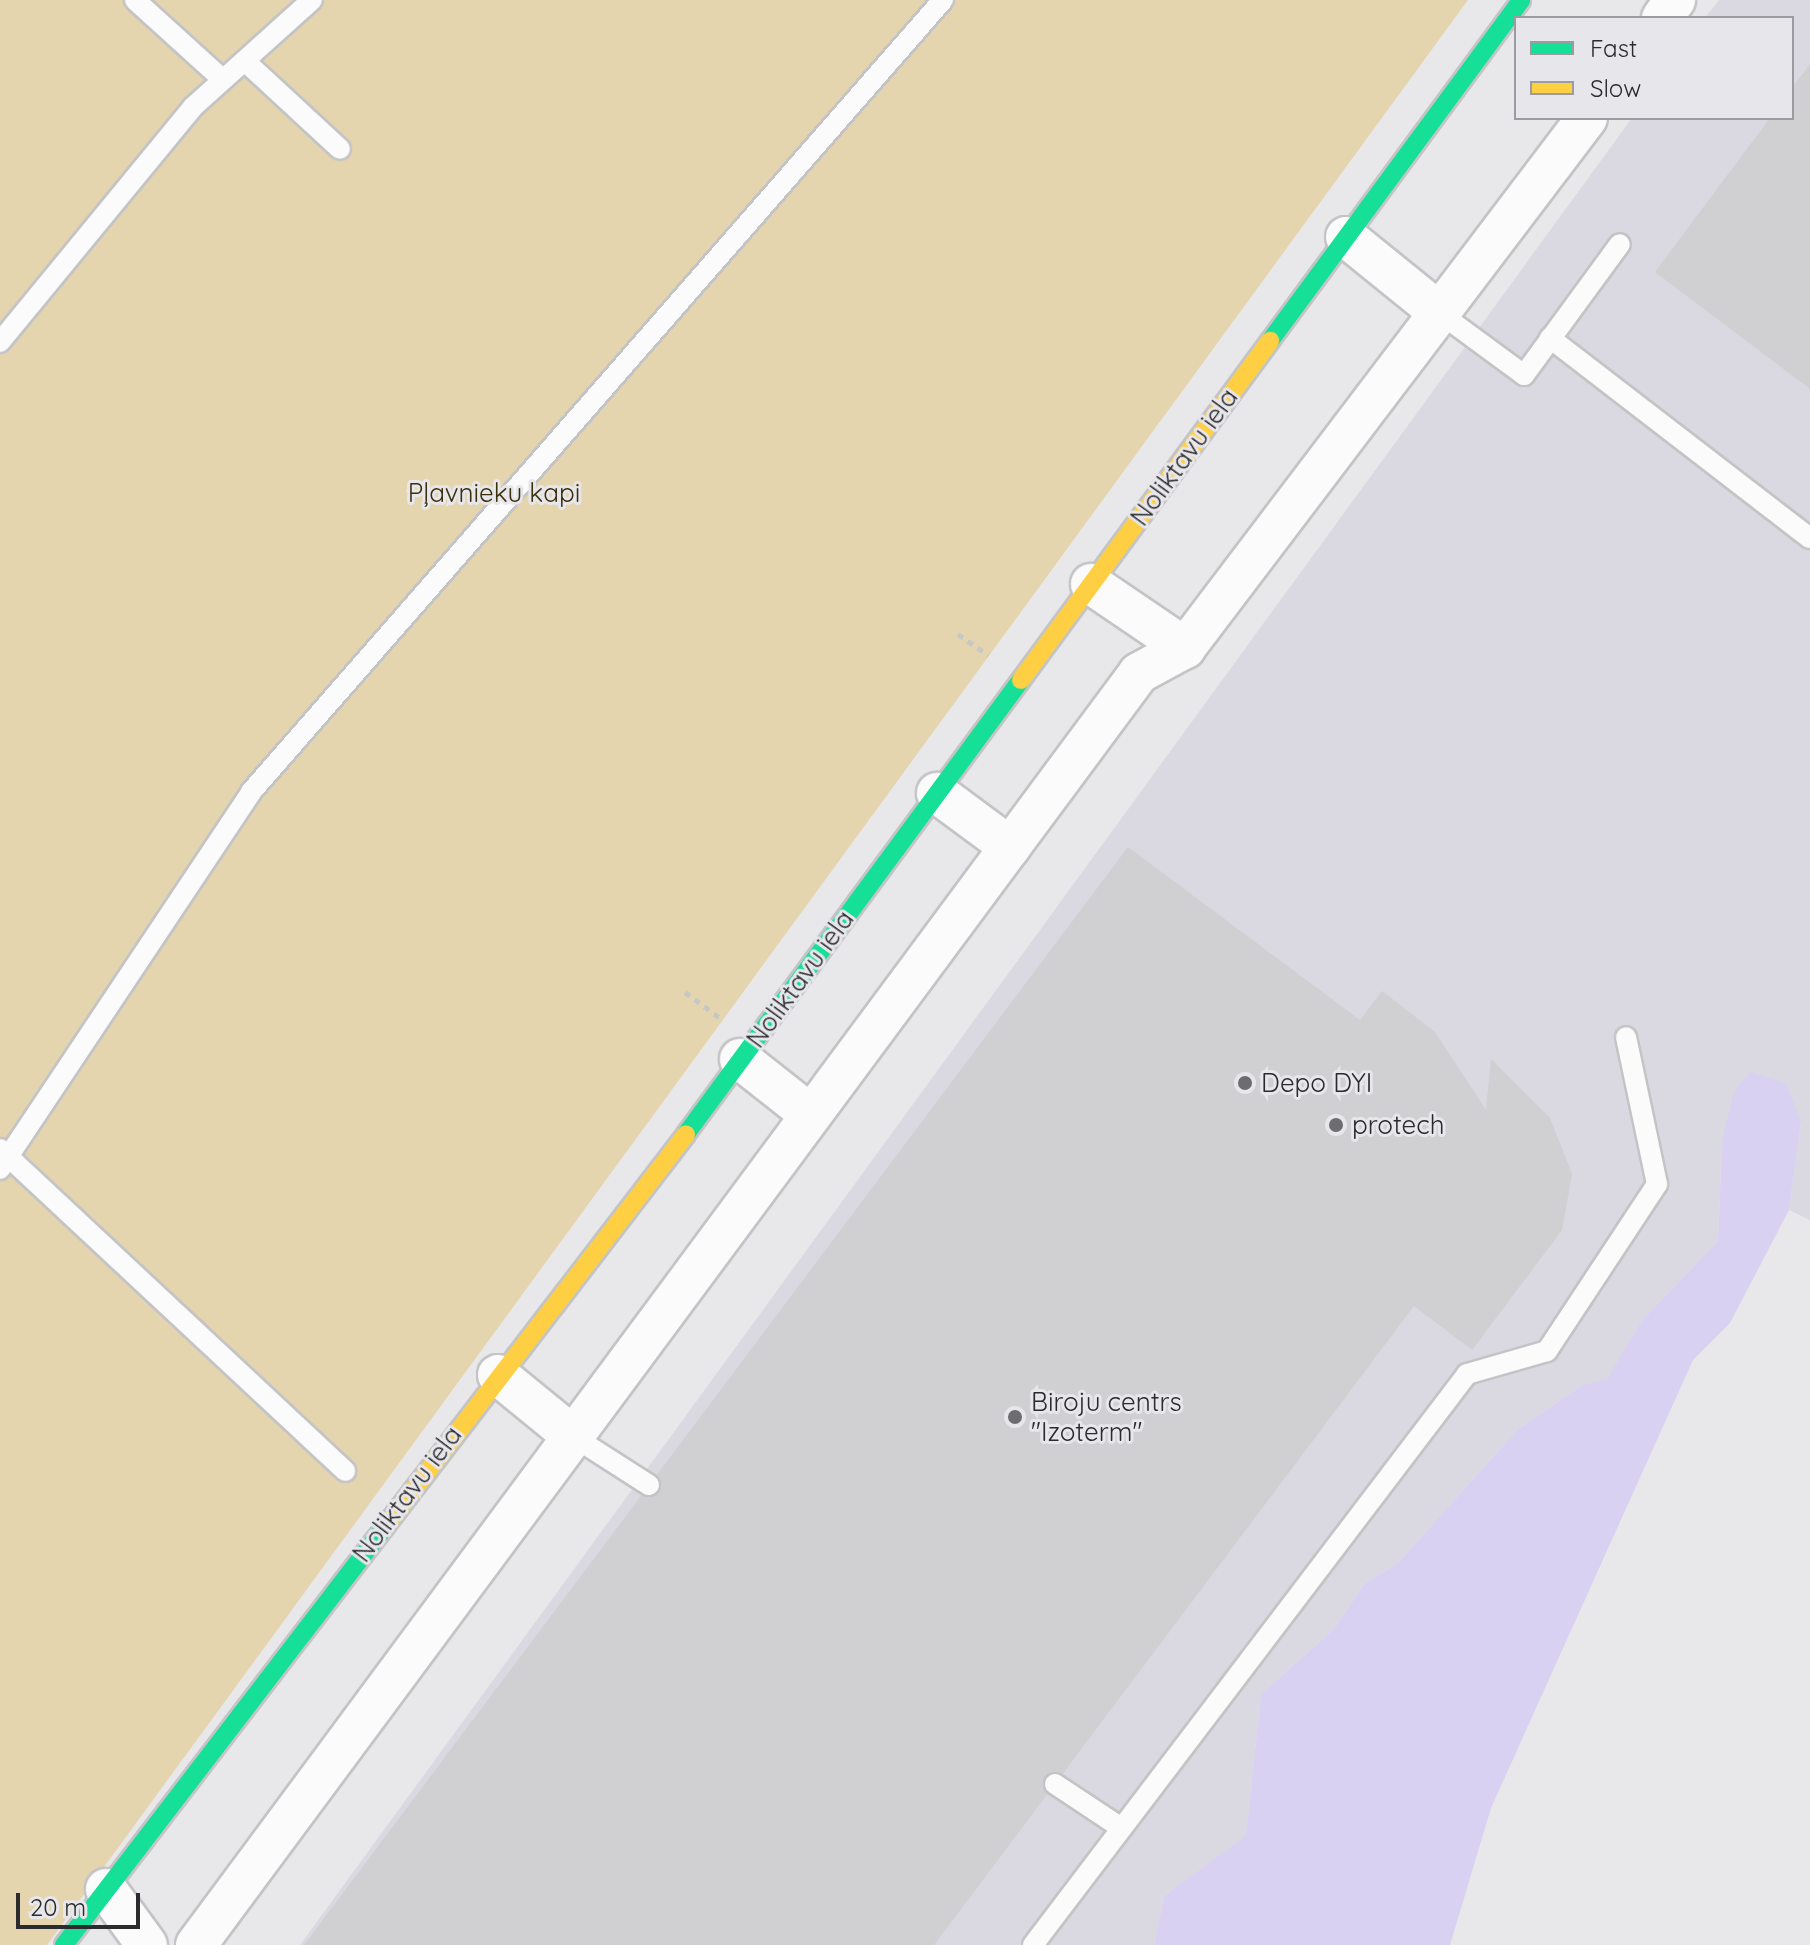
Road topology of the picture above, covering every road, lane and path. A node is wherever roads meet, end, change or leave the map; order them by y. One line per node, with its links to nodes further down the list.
1 (135, 0): 6 (lane)
2 (312, 0): 5 (lane)
3 (943, 0): 22 (lane)
4 (1521, 0): 9 (street, Noliktavu iela)
5 (248, 64): 6 (lane); 8 (lane)
6 (222, 79): 13 (lane)
7 (1586, 120): 11 (street)
8 (340, 149)
9 (1346, 237): 11 (street); 15 (street, Noliktavu iela)
10 (1620, 244): 12 (lane)
11 (1441, 314): 12 (lane); 16 (street)
12 (1550, 338): 14 (lane)
13 (0, 342)
14 (1810, 538)
15 (1091, 584): 16 (street); 17 (street, Noliktavu iela)
16 (1185, 648): 18 (street)
17 (937, 793): 18 (street); 20 (street, Noliktavu iela)
18 (1010, 847): 21 (street)
19 (1626, 1037): 28 (lane)
20 (740, 1059): 21 (street); 23 (street, Noliktavu iela)
21 (811, 1115): 24 (street)
22 (3, 1158): 25 (lane)
23 (498, 1375): 24 (street); 29 (street, Noliktavu iela)
24 (574, 1437): 26 (lane); 32 (street)
25 (345, 1471)
26 (649, 1485)
27 (1055, 1784): 28 (lane)
28 (1120, 1827): 33 (lane)
29 (106, 1889): 30 (street, Noliktavu iela); 31 (street)
30 (64, 1945)
31 (147, 1945)
32 (196, 1945)
33 (1033, 1945)

